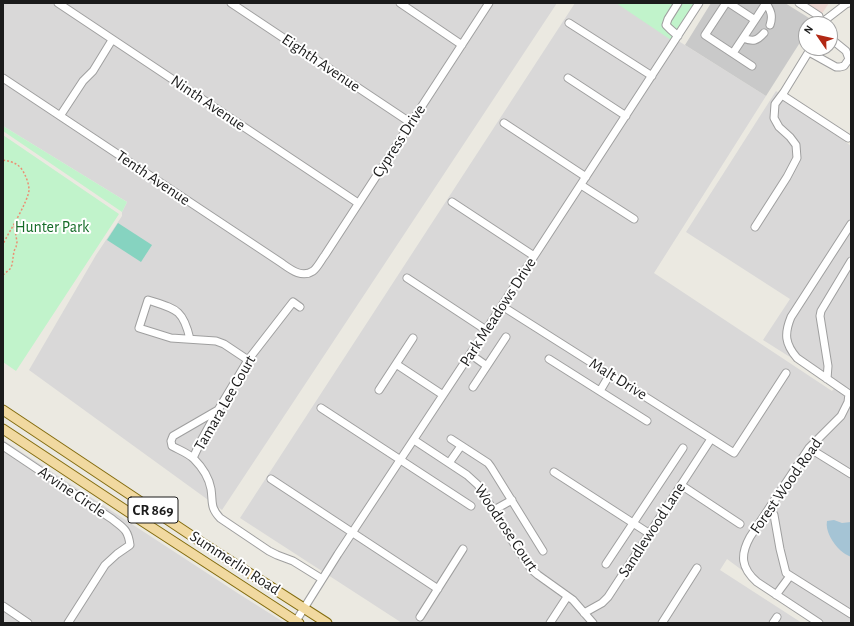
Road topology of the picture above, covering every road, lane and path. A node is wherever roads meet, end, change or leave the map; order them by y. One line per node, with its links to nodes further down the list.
1 (58, 3): 20 (street, Ninth Avenue)
2 (231, 3): 33 (street, Eighth Avenue)
3 (400, 3): 22 (street)
4 (489, 3): 22 (street, Cypress Drive)
5 (678, 3): 18 (street)
6 (700, 3): 18 (street, Park Meadows Drive)
7 (726, 3): 23 (street)
8 (729, 3): 14 (street)
9 (766, 3): 14 (street); 16 (street)
10 (799, 3): 12 (street)
11 (850, 3): 13 (street)
12 (820, 16)
13 (830, 16)
14 (755, 20): 19 (street)
15 (569, 23): 27 (street)
16 (770, 25)
17 (764, 33): 19 (street)
18 (678, 36): 27 (street, Park Meadows Drive)
19 (743, 38): 23 (street)
20 (112, 40): 31 (street); 40 (street, Ninth Avenue)
21 (838, 44): 25 (street)
22 (462, 45): 33 (street, Cypress Drive)
23 (733, 53): 26 (street)
24 (806, 56): 30 (street)
25 (820, 56)
26 (752, 66)
27 (652, 76): 32 (street, Park Meadows Drive)
28 (3, 78): 31 (street, Tenth Avenue)
29 (568, 78): 32 (street)
30 (782, 95): 35 (street); 44 (street)
31 (60, 116): 48 (street, Tenth Avenue)
32 (626, 116): 37 (street, Park Meadows Drive)
33 (411, 123): 40 (street, Cypress Drive)
34 (504, 123): 37 (street)
35 (848, 138)
36 (3, 160): 42 (path)
37 (586, 177): 38 (street, Park Meadows Drive)
38 (581, 184): 41 (street); 46 (street, Park Meadows Drive)
39 (452, 202): 46 (street)
40 (358, 203): 48 (street, Cypress Drive)
41 (634, 220)
42 (14, 223): 45 (path); 49 (path)
43 (851, 224): 64 (street, Forest Wood Road)
44 (755, 227)
45 (3, 244)
46 (534, 256): 51 (street, Park Meadows Drive)
47 (851, 261): 64 (street)
48 (305, 274)
49 (3, 275)
50 (407, 278): 53 (street)
51 (502, 306): 53 (street, Park Meadows Drive); 63 (street, Malt Drive)
52 (300, 307): 58 (street, Tamara Lee Court)
53 (486, 330): 57 (street, Park Meadows Drive)
54 (506, 337): 61 (street)
55 (413, 338): 60 (street)
56 (190, 339): 56 (street); 58 (street)
57 (470, 354): 61 (street); 69 (street, Park Meadows Drive)
58 (248, 360): 72 (street, Tamara Lee Court)
59 (549, 360): 67 (street)
60 (396, 364): 66 (street); 69 (street)
61 (487, 366): 65 (street)
62 (786, 373): 75 (street, Malt Drive)
63 (610, 374): 67 (street); 75 (street, Malt Drive)
64 (827, 379): 68 (street, Forest Wood Road)
65 (473, 387)
66 (379, 390)
67 (600, 391): 73 (street)
68 (850, 394): 81 (street, Forest Wood Road)
69 (443, 395): 76 (street, Park Meadows Drive)
70 (321, 408): 83 (street)
71 (3, 410): 107 (main road, Summerlin Road / CR 869)
72 (218, 410): 82 (street, Tamara Lee Court); 82 (street)
73 (647, 421)
74 (3, 428): 111 (main road, Summerlin Road / CR 869)
75 (711, 439): 88 (street, Sandlewood Lane)
76 (414, 440): 83 (street, Park Meadows Drive); 84 (street, Woodrose Court)
77 (451, 440): 79 (street)
78 (3, 446): 113 (street, Arvine Circle)
79 (461, 446): 84 (street); 89 (street)
80 (683, 448): 93 (street)
81 (809, 448): 86 (street); 91 (street, Forest Wood Road)
82 (193, 458): 102 (street, Tamara Lee Court)
83 (400, 460): 90 (street); 95 (street, Park Meadows Drive)
84 (449, 463): 92 (street, Woodrose Court)
85 (554, 472): 93 (street)
86 (851, 474)
87 (271, 479): 95 (street)
88 (681, 485): 94 (street); 96 (street, Sandlewood Lane)
89 (512, 500): 92 (street); 98 (street)
90 (471, 506)
91 (770, 507): 101 (street); 104 (street, Forest Wood Road)
92 (494, 510): 105 (street, Woodrose Court)
93 (633, 523): 96 (street); 99 (street)
94 (740, 524)
95 (353, 533): 102 (street, Park Meadows Drive); 103 (street)
96 (650, 534): 108 (street, Sandlewood Lane)
97 (463, 549): 103 (street)
98 (543, 551)
99 (606, 564)
100 (697, 568): 117 (street)
101 (790, 576): 104 (street); 109 (street)
102 (322, 579): 107 (street, Park Meadows Drive)
103 (438, 589): 110 (street)
104 (776, 595): 118 (street, Forest Wood Road)
105 (567, 597): 108 (street, Woodrose Court); 115 (street)
106 (3, 606): 112 (street)
107 (304, 608): 111 (street, Park Meadows Drive); 114 (main road, Summerlin Road / CR 869)
108 (584, 613): 116 (street, Woodrose Court)
109 (851, 614)
110 (420, 617)
111 (297, 622)
112 (28, 623)
113 (68, 623)
114 (327, 623)
115 (550, 623)
116 (593, 623)
117 (662, 623)
118 (819, 623)

